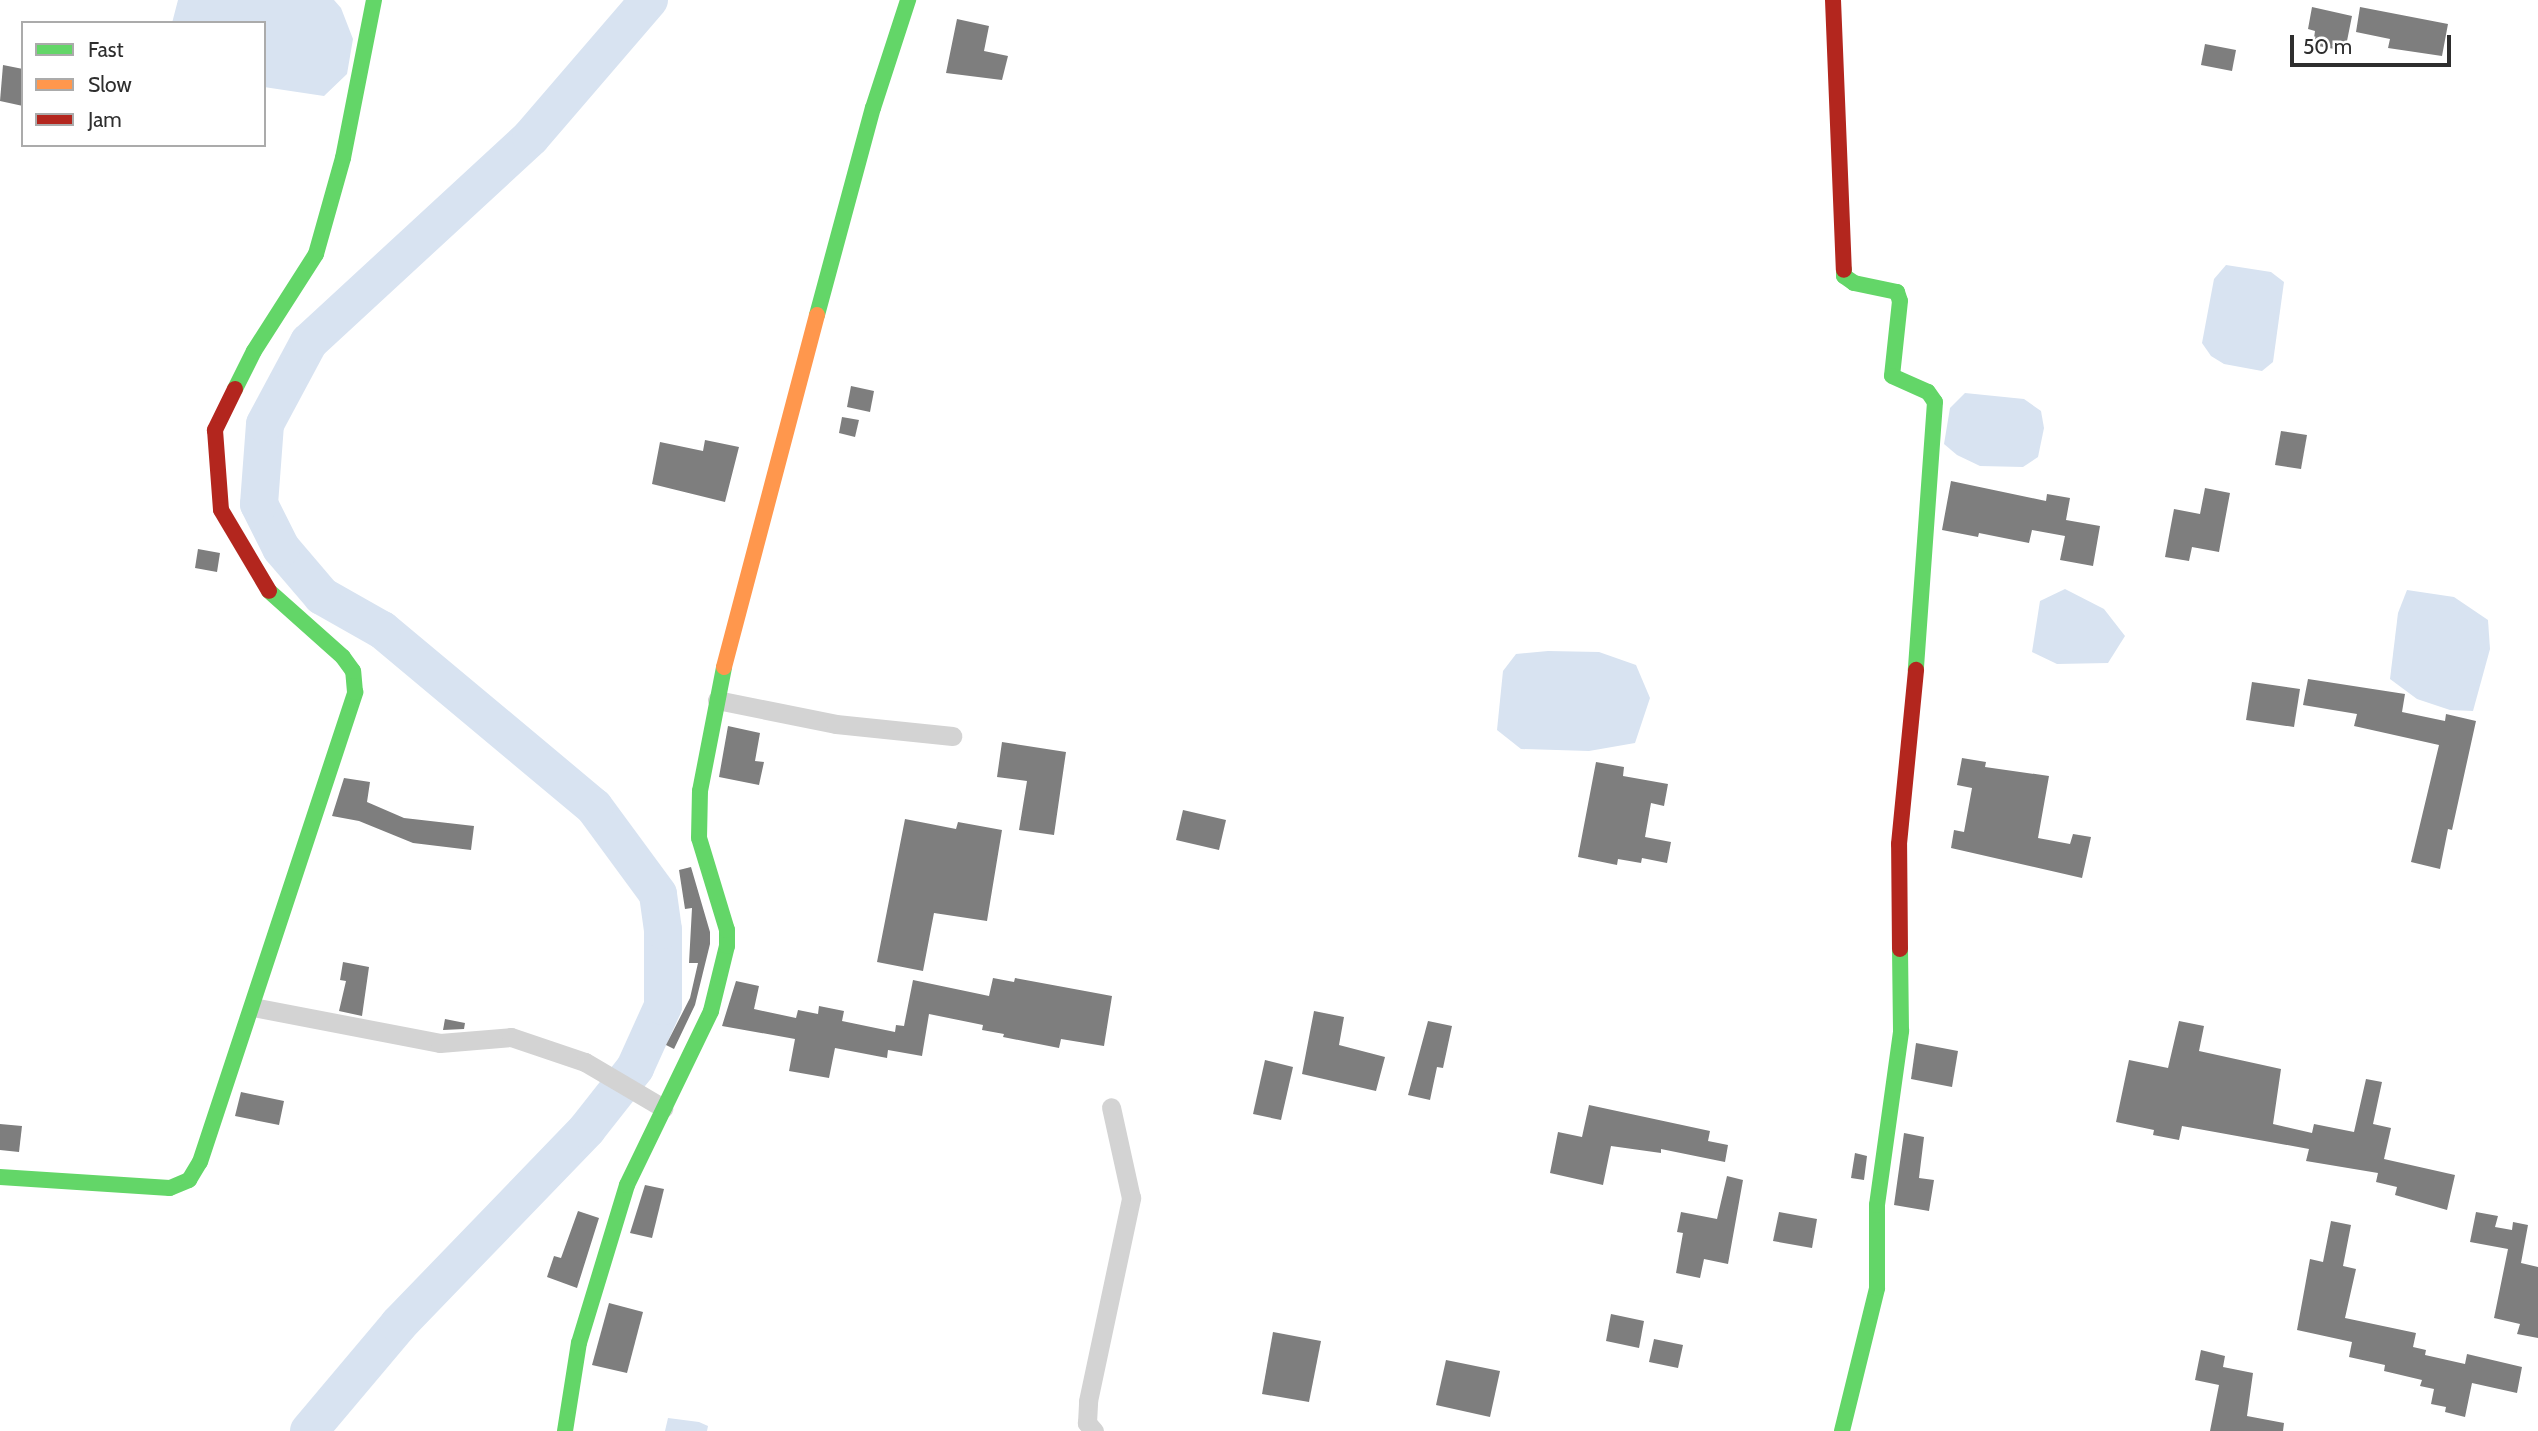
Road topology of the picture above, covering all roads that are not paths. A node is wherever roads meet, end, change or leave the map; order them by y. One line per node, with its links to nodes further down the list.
1 (374, 0): 6 (street)
2 (908, 0): 4 (street)
3 (1833, 0): 12 (street)
4 (717, 700): 5 (street); 7 (street)
5 (952, 736)
6 (253, 1007): 7 (street); 9 (street)
7 (658, 1105): 10 (street)
8 (1111, 1107): 11 (street)
9 (0, 1177)
10 (565, 1431)
11 (1094, 1431)
12 (1842, 1431)

